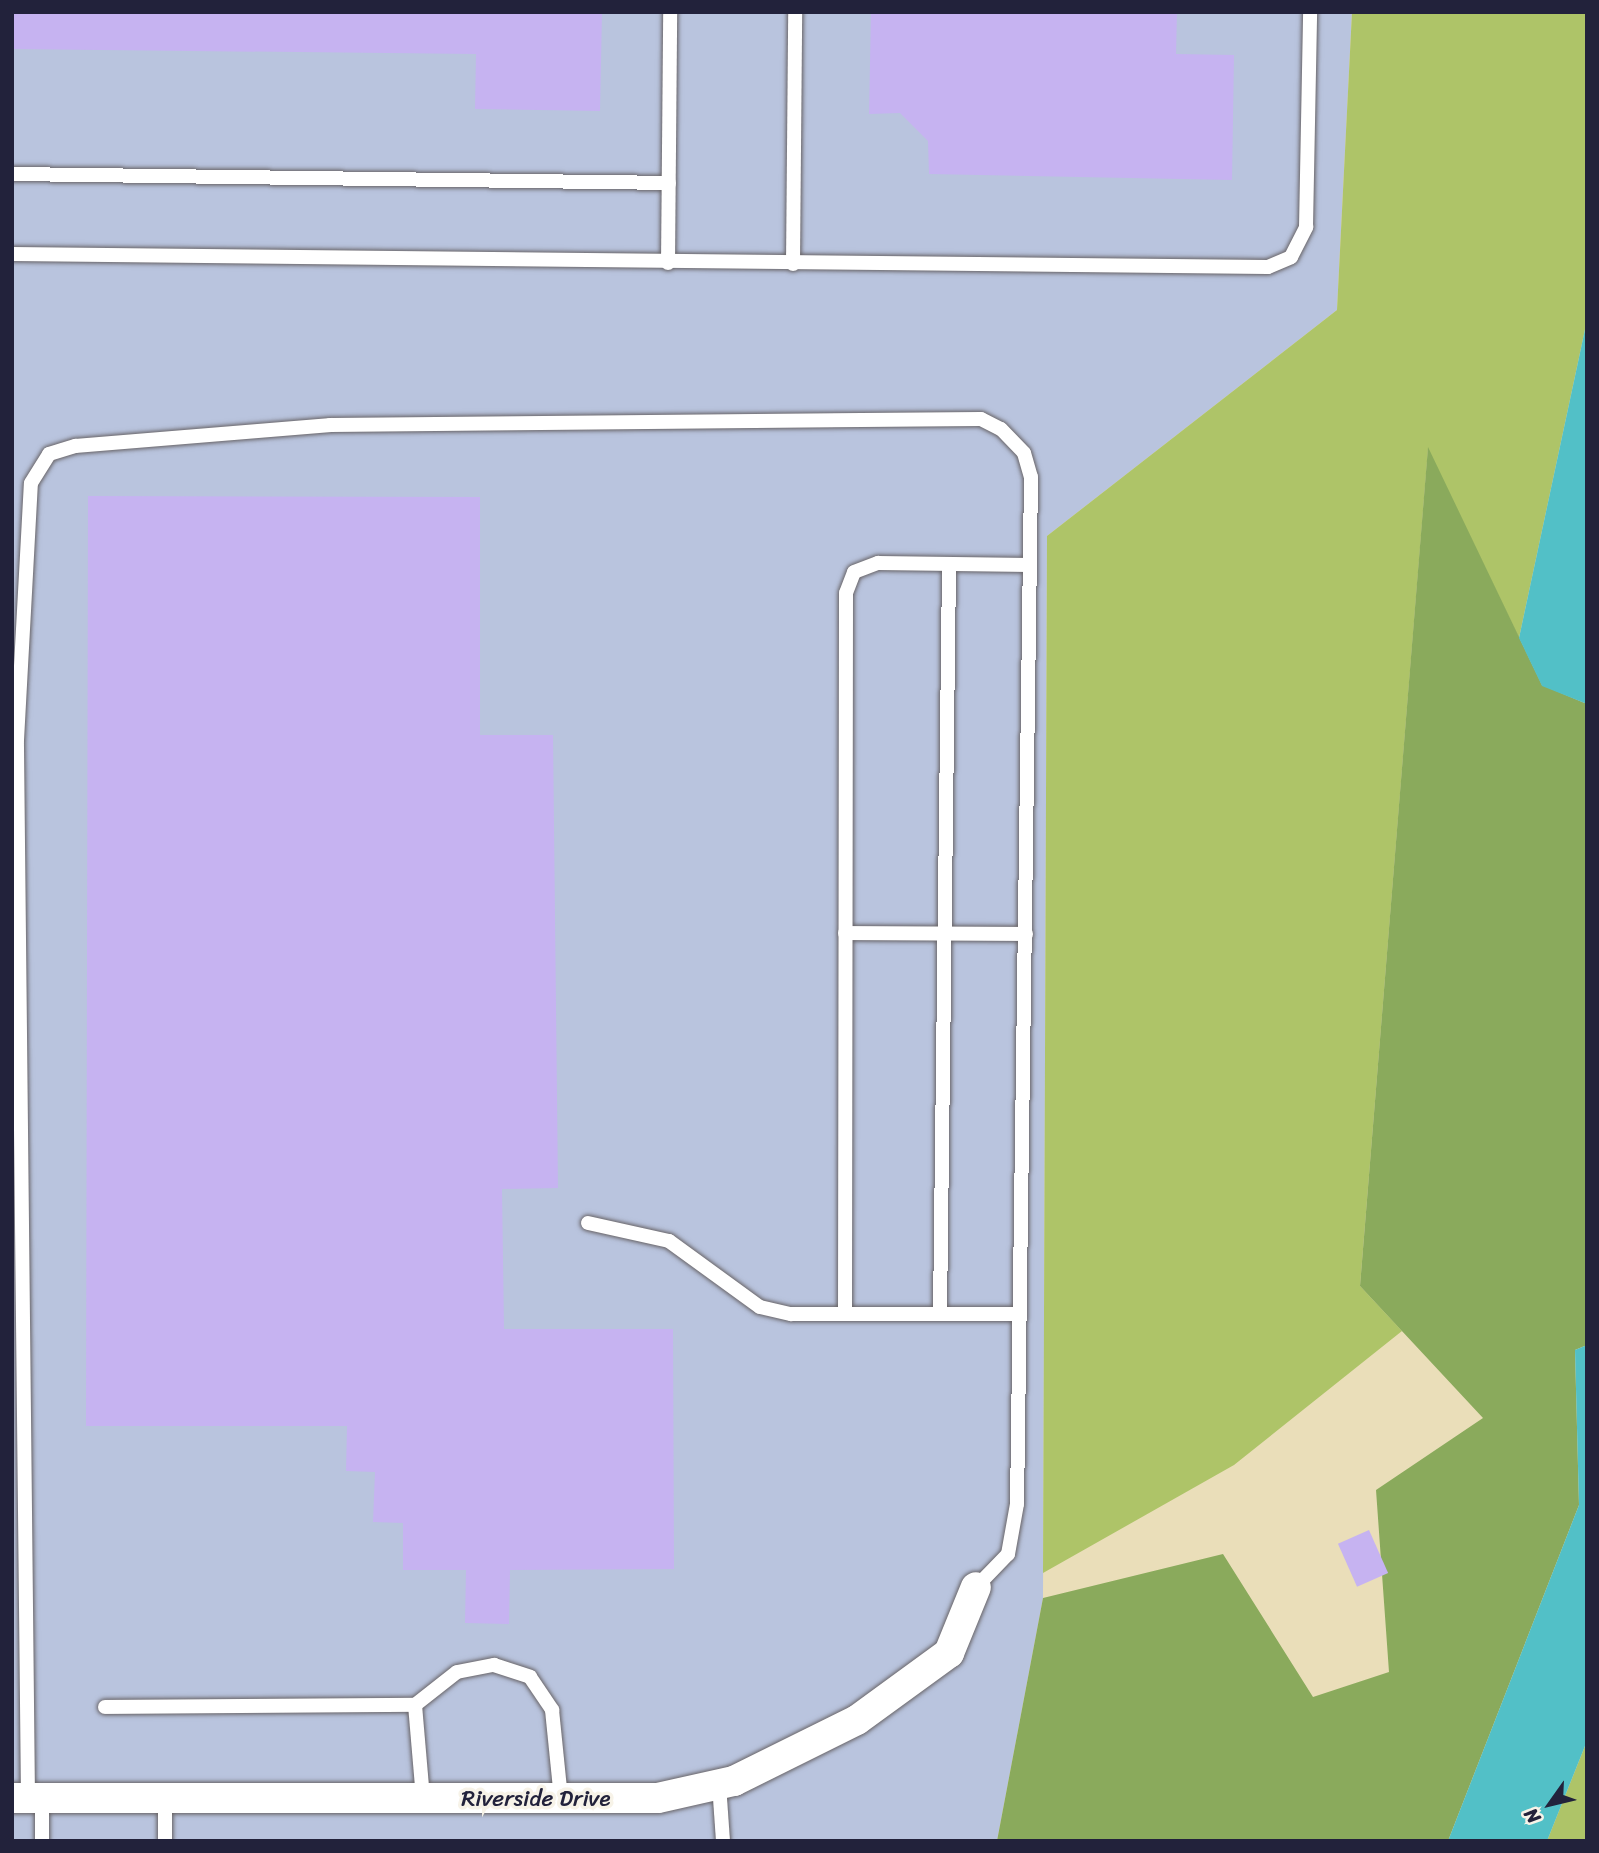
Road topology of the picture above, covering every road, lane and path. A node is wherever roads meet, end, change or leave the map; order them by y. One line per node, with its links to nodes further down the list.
1 (670, 12): 5 (lane)
2 (795, 12): 8 (lane)
3 (1310, 12): 8 (lane)
4 (12, 174): 5 (lane)
5 (669, 183): 7 (lane)
6 (12, 254): 7 (lane)
7 (668, 263): 8 (lane)
8 (793, 264)
9 (949, 564): 10 (lane); 11 (lane); 12 (lane)
10 (1030, 565): 13 (lane); 22 (lane)
11 (845, 933): 12 (lane); 15 (lane)
12 (945, 934): 13 (lane); 16 (lane)
13 (1026, 934): 17 (lane)
14 (588, 1223): 15 (lane)
15 (845, 1314): 16 (lane)
16 (940, 1314): 17 (lane)
17 (1020, 1314): 18 (lane)
18 (976, 1587): 21 (street, Riverside Drive)
19 (415, 1705): 20 (lane); 23 (lane); 25 (lane)
20 (105, 1707)
21 (719, 1784): 23 (street, Riverside Drive); 28 (lane)
22 (27, 1798): 24 (street, Riverside Drive); 26 (lane)
23 (561, 1798): 25 (street, Riverside Drive)
24 (165, 1799): 25 (street, Riverside Drive); 27 (lane)
25 (423, 1799)
26 (42, 1841)
27 (165, 1841)
28 (723, 1841)

